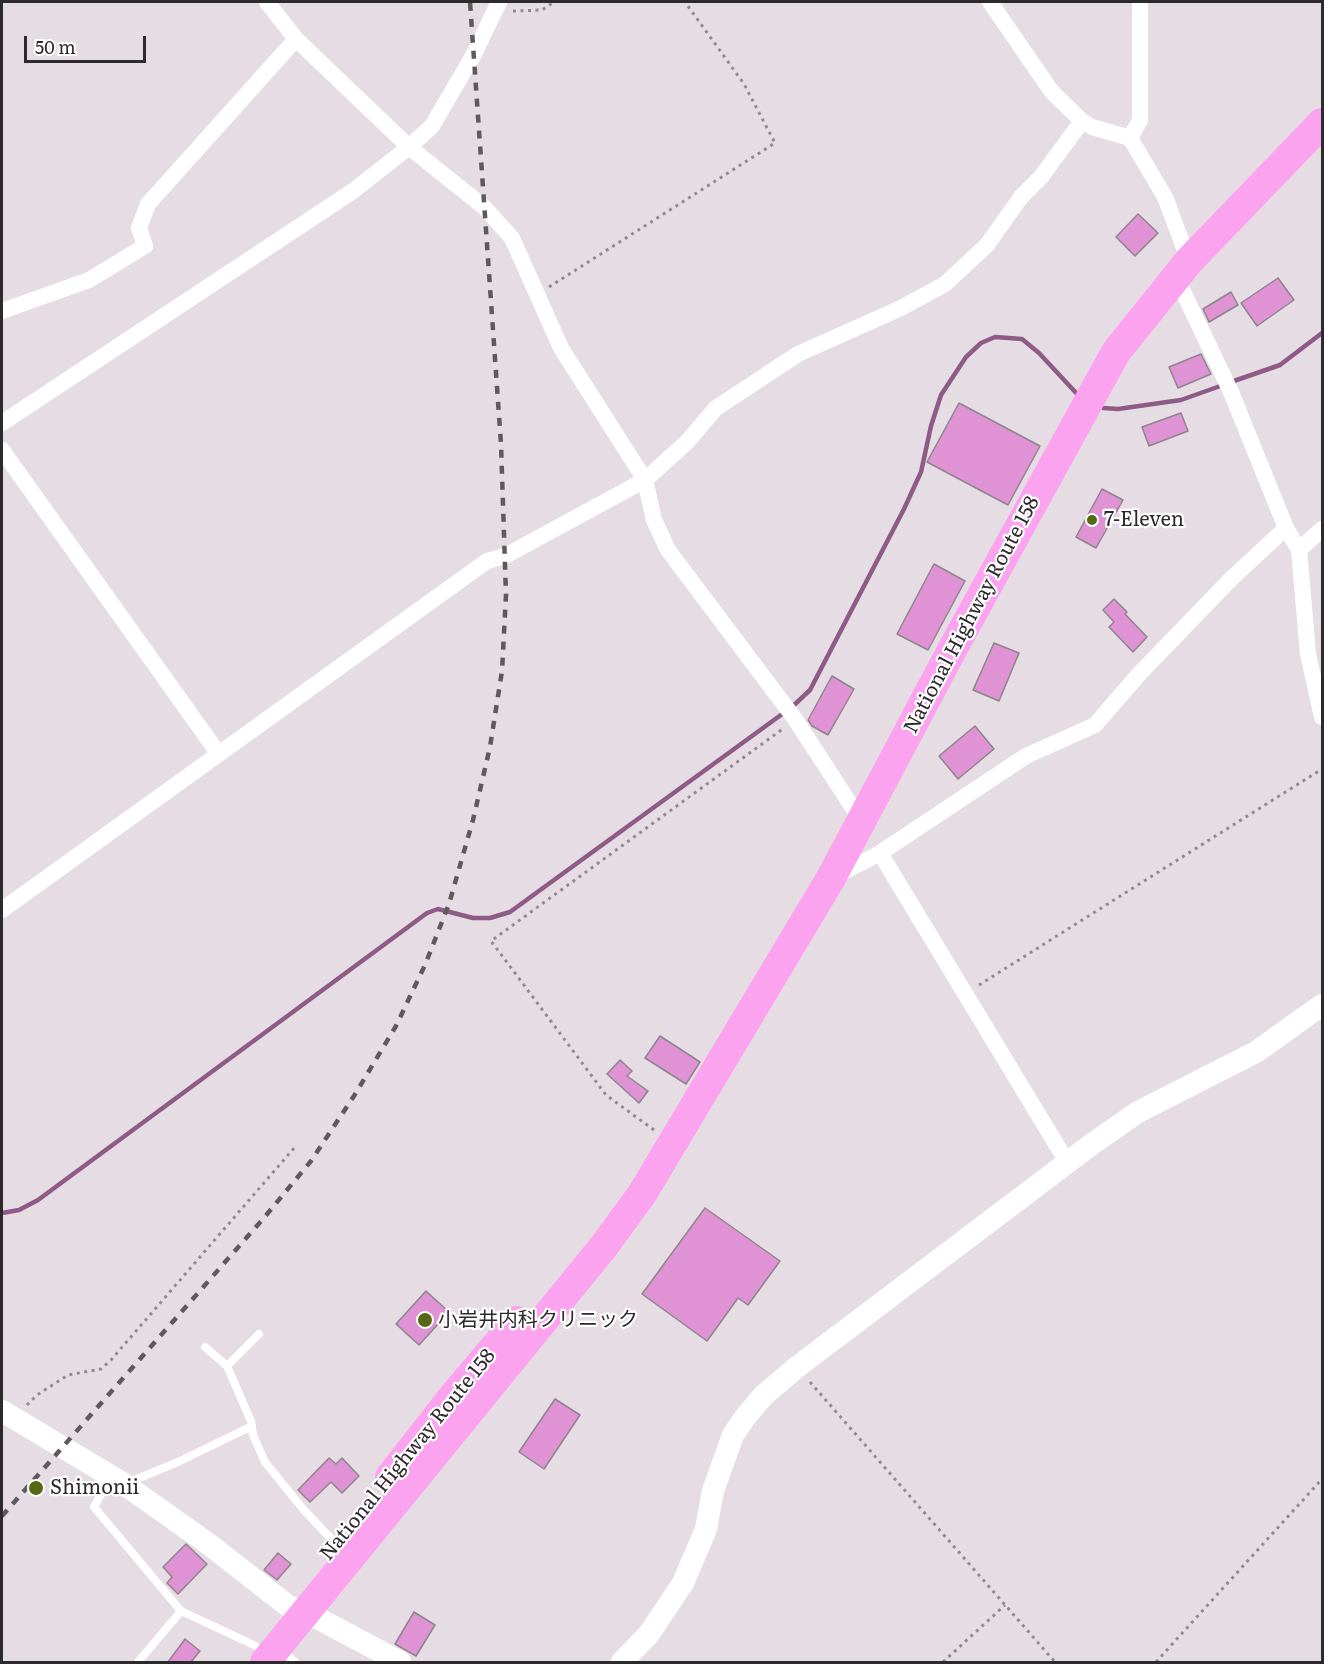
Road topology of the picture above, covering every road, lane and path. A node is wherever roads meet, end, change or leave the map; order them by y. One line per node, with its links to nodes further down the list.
1 (267, 2): 7 (street)
2 (554, 2): 6 (path)
3 (685, 2): 13 (path)
4 (990, 2): 8 (street)
5 (1140, 2): 10 (street)
6 (498, 4): 11 (street)
7 (296, 39): 11 (street); 14 (street)
8 (1082, 121): 10 (street); 17 (street)
9 (1323, 123): 12 (highway, National Highway Route 158)
10 (1130, 138): 12 (street)
11 (409, 147): 13 (street); 15 (street)
12 (1182, 269): 18 (street); 25 (highway, National Highway Route 158)
13 (537, 295): 17 (street)
14 (2, 311)
15 (2, 423)
16 (2, 450): 23 (street)
17 (645, 480): 21 (street); 23 (street)
18 (1286, 528): 20 (street); 26 (street)
19 (1323, 529): 20 (street)
20 (1299, 550): 22 (street)
21 (790, 713): 25 (street); 31 (path)
22 (1323, 717)
23 (218, 753): 28 (street)
24 (1323, 769): 29 (path)
25 (862, 822): 27 (highway, National Highway Route 158)
26 (880, 853): 27 (street); 29 (street)
27 (831, 878): 31 (highway, National Highway Route 158)
28 (2, 910)
29 (965, 994): 33 (street)
30 (1323, 1005): 33 (street)
31 (672, 1143): 42 (highway, National Highway Route 158); 44 (highway, National Highway Route 158)
32 (295, 1147): 38 (path)
33 (1067, 1162): 37 (street)
34 (259, 1334): 36 (lane)
35 (206, 1347): 36 (lane)
36 (227, 1366): 39 (lane)
37 (797, 1367): 43 (path); 49 (street)
38 (8, 1415): 41 (street)
39 (252, 1426): 41 (lane); 42 (lane)
40 (1323, 1479): 52 (path)
41 (118, 1480): 44 (street); 45 (lane)
42 (336, 1544): 44 (highway, National Highway Route 158)
43 (1005, 1605): 50 (path); 51 (path)
44 (297, 1609): 46 (highway, National Highway Route 158); 48 (street)
45 (181, 1611): 46 (lane); 47 (lane)
46 (267, 1656)
47 (138, 1662)
48 (400, 1662)
49 (622, 1662)
50 (944, 1662)
51 (1055, 1662)
52 (1156, 1662)

